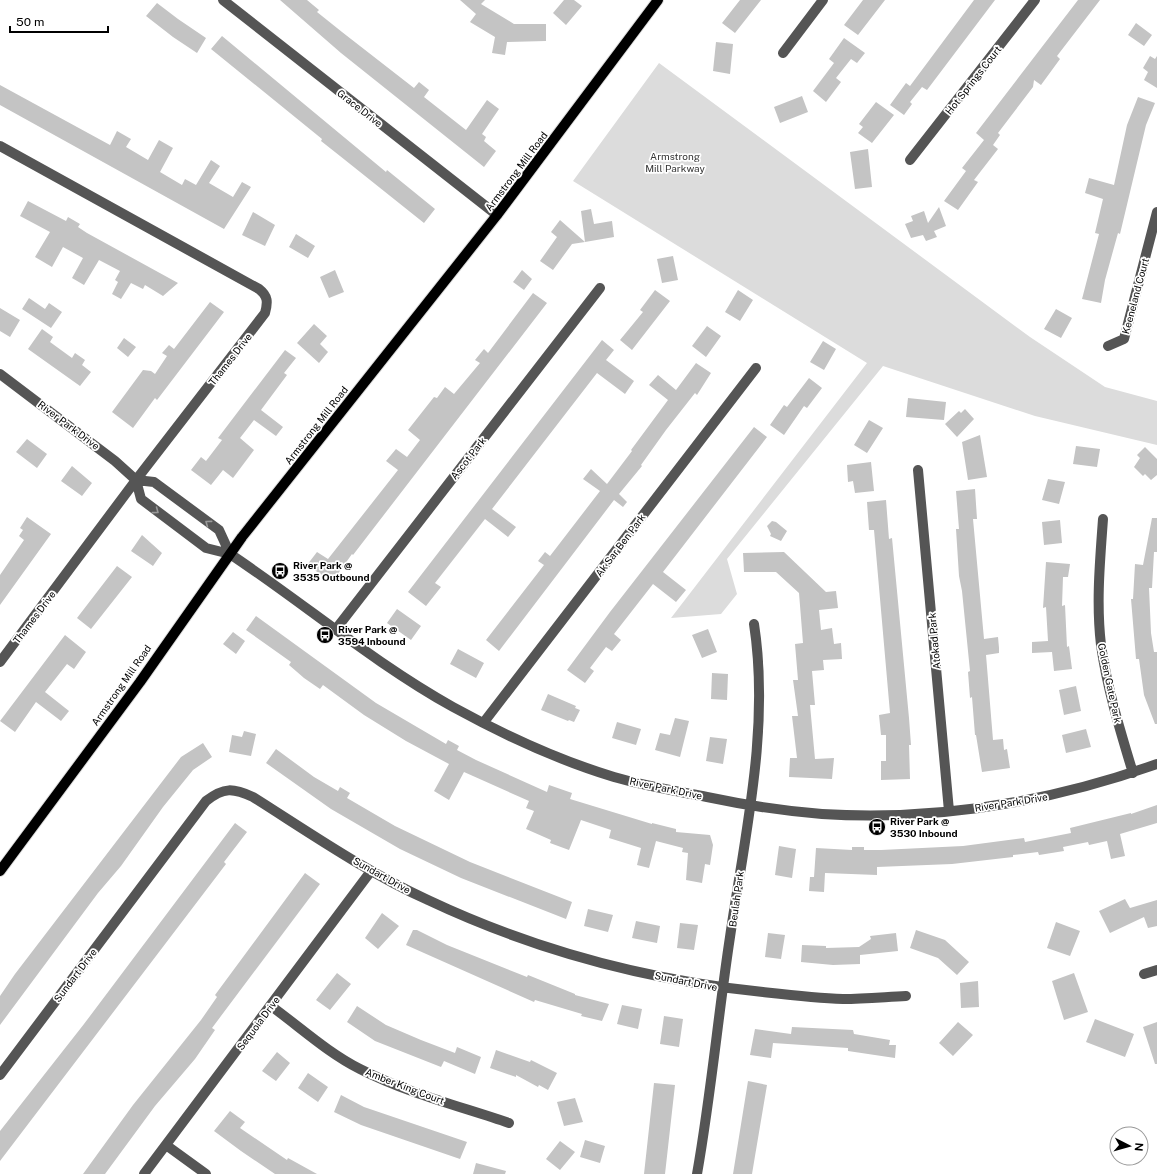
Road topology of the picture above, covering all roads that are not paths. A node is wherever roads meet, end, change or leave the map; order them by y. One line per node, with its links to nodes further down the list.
1 (222, 0): 9 (street, Grace Drive)
2 (658, 0): 9 (main road, Armstrong Mill Road)
3 (823, 0): 5 (street)
4 (1035, 0): 7 (street, Hot Springs Court)
5 (783, 52)
6 (0, 146): 15 (street, Thames Drive)
7 (910, 160)
8 (1157, 212): 11 (street, Keeneland Court)
9 (497, 215): 17 (main road, Armstrong Mill Road)
10 (600, 288): 19 (street, Ascot Park)
11 (1108, 346)
12 (756, 368): 21 (street, Ak Sar Ben Park)
13 (0, 374): 15 (street, River Park Drive)
14 (918, 470): 25 (street, Atokad Park)
15 (136, 480): 17 (street, one-way to 15); 17 (street, River Park Drive, one-way to 17); 20 (street, Thames Drive)
16 (1103, 519): 23 (street, Golden Gate Park)
17 (230, 554): 19 (street, River Park Drive); 26 (main road, Armstrong Mill Road)
18 (754, 624): 24 (street, Beulah Park)
19 (336, 629): 21 (street, River Park Drive)
20 (0, 662)
21 (484, 722): 24 (street, River Park Drive)
22 (1157, 764): 23 (street, River Park Drive)
23 (1133, 773): 25 (street, River Park Drive)
24 (750, 806): 25 (street, River Park Drive); 30 (street, Beulah Park)
25 (949, 811)
26 (0, 871)
27 (371, 871): 30 (street, Sundart Drive); 32 (street, Sequoia Drive); 33 (street, Sundart Drive)
28 (1157, 970): 29 (street)
29 (1144, 974)
30 (722, 988): 31 (street, Sundart Drive); 38 (street, Beulah Park)
31 (906, 996)
32 (271, 1006): 34 (street, Amber King Court); 35 (street, Sequoia Drive)
33 (0, 1075)
34 (509, 1123)
35 (166, 1145): 36 (street, Sequoia Drive); 37 (street)
36 (144, 1174)
37 (206, 1174)
38 (697, 1174)

